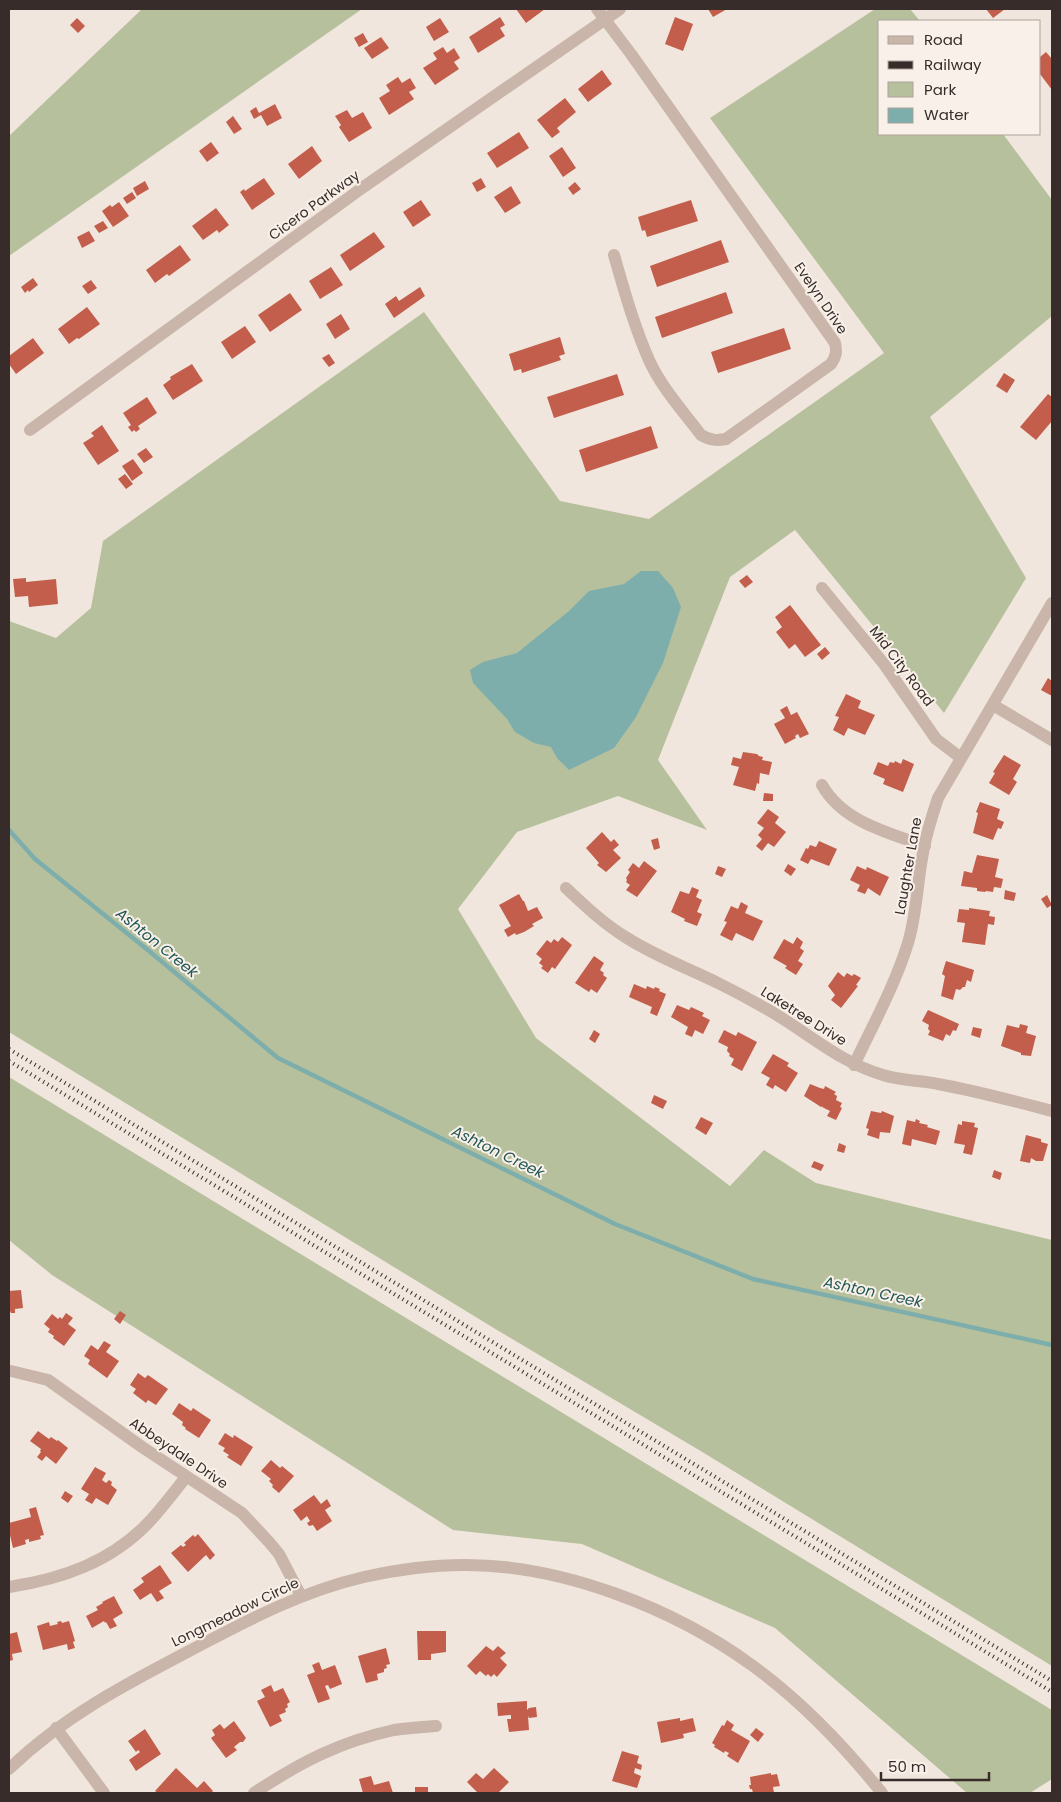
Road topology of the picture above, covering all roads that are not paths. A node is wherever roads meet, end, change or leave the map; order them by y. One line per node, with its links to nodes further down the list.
1 (620, 9): 2 (street, Cicero Parkway)
2 (601, 14): 3 (street, Evelyn Drive); 4 (street, Cicero Parkway)
3 (614, 255)
4 (30, 430)
5 (822, 588): 9 (street, Mid City Road)
6 (1052, 603): 7 (street, Laughter Lane)
7 (993, 705): 8 (street); 9 (street, Laughter Lane)
8 (1052, 740)
9 (961, 758): 11 (street, Laughter Lane)
10 (822, 785): 11 (street)
11 (924, 846): 13 (street, Laughter Lane)
12 (566, 888): 13 (street, Laketree Drive)
13 (854, 1064): 14 (street, Laketree Drive)
14 (1052, 1111)
15 (11, 1371): 16 (street, Abbeydale Drive)
16 (186, 1477): 17 (street); 18 (street, Abbeydale Drive)
17 (9, 1587)
18 (301, 1596): 20 (street, Longmeadow Circle); 24 (street, Longmeadow Circle)
19 (436, 1726): 23 (street)
20 (56, 1728): 21 (street, Longmeadow Circle); 22 (street)
21 (9, 1769)
22 (104, 1793)
23 (254, 1793)
24 (882, 1793)

